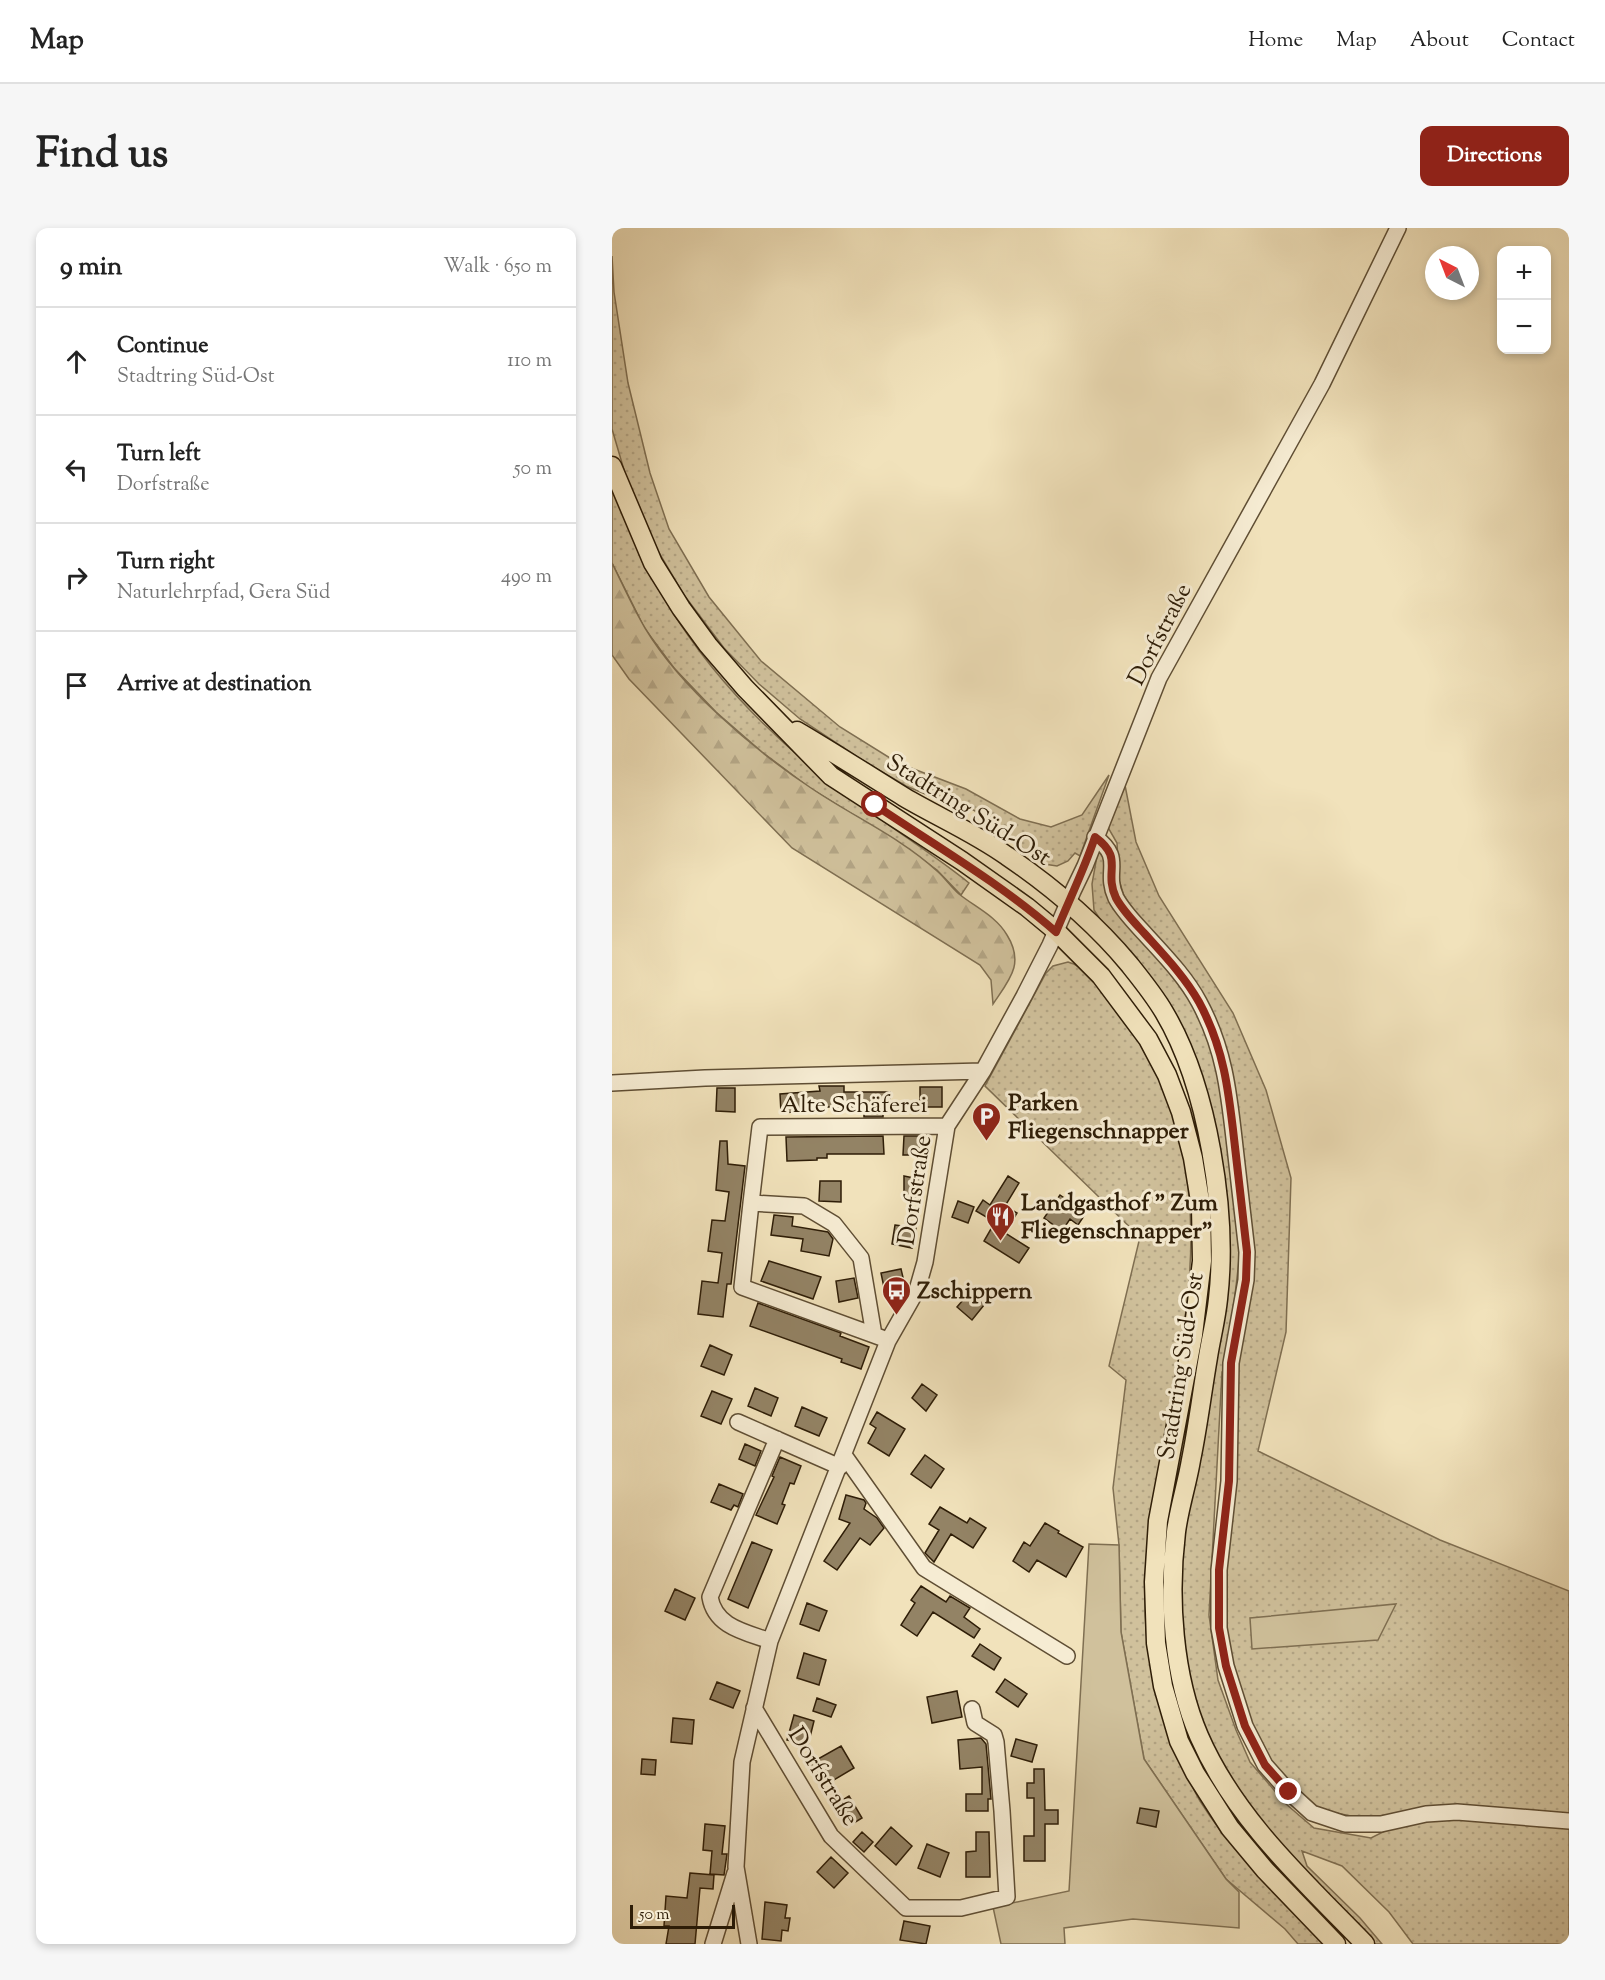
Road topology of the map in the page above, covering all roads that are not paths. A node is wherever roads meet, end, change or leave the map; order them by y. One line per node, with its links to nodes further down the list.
1 (1398, 228): 4 (street, Dorfstraße)
2 (612, 466): 3 (main road, Stadtring Süd-Ost)
3 (780, 721): 5 (main road, Stadtring Süd-Ost); 6 (main road, Stadtring Süd-Ost)
4 (1095, 837): 5 (street, Dorfstraße); 19 (street)
5 (1068, 902): 6 (street, Dorfstraße); 24 (main road, Stadtring Süd-Ost)
6 (1056, 932): 7 (street, Dorfstraße); 23 (main road, Stadtring Süd-Ost)
7 (983, 1071): 8 (street); 9 (street, Dorfstraße)
8 (612, 1083)
9 (947, 1126): 10 (street, Alte Schäferei); 11 (street, Dorfstraße)
10 (751, 1203): 11 (street); 11 (street)
11 (881, 1338): 14 (street, Dorfstraße)
12 (738, 1422): 13 (street)
13 (777, 1439): 14 (street); 15 (street)
14 (842, 1461): 15 (street, Dorfstraße); 16 (street)
15 (770, 1641): 17 (street, Dorfstraße)
16 (1067, 1656)
17 (754, 1708): 18 (street, Dorfstraße); 20 (street, Dorfstraße)
18 (972, 1709)
19 (1569, 1821)
20 (736, 1867): 21 (street, Dorfstraße); 22 (street, Dorfstraße)
21 (713, 1944)
22 (749, 1944)
23 (1336, 1944)
24 (1365, 1944)

